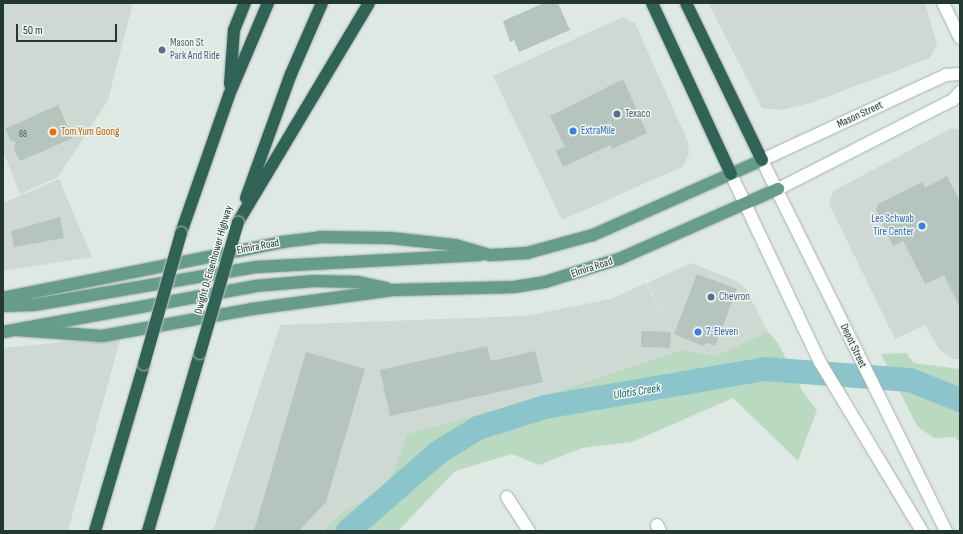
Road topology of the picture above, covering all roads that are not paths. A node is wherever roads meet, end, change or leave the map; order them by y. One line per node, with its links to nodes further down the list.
1 (245, 3): 11 (highway)
2 (268, 3): 11 (highway)
3 (322, 3): 16 (highway, Dwight D. Eisenhower Highway)
4 (368, 3): 16 (highway)
5 (652, 3): 13 (highway)
6 (686, 3): 12 (highway)
7 (943, 3): 8 (main road)
8 (960, 38)
9 (960, 74): 12 (main road, Mason Street)
10 (960, 92): 14 (main road)
11 (229, 95): 24 (highway, bridge)
12 (762, 160): 13 (main road, Elmira Road); 14 (main road, Depot Street)
13 (731, 174): 15 (main road); 17 (main road, Elmira Road)
14 (778, 189): 15 (main road, Elmira Road); 28 (main road, Depot Street)
15 (745, 203): 18 (main road, Elmira Road); 27 (main road)
16 (238, 222): 25 (highway, Dwight D. Eisenhower Highway, bridge)
17 (491, 255): 19 (main road, Elmira Road); 20 (main road, Elmira Road)
18 (393, 290): 21 (main road, Elmira Road); 21 (main road, Elmira Road)
19 (3, 298)
20 (3, 306)
21 (17, 330): 22 (main road, Elmira Road)
22 (3, 332)
23 (507, 497): 26 (main road)
24 (95, 531)
25 (148, 531)
26 (529, 531)
27 (922, 531)
28 (946, 531)

